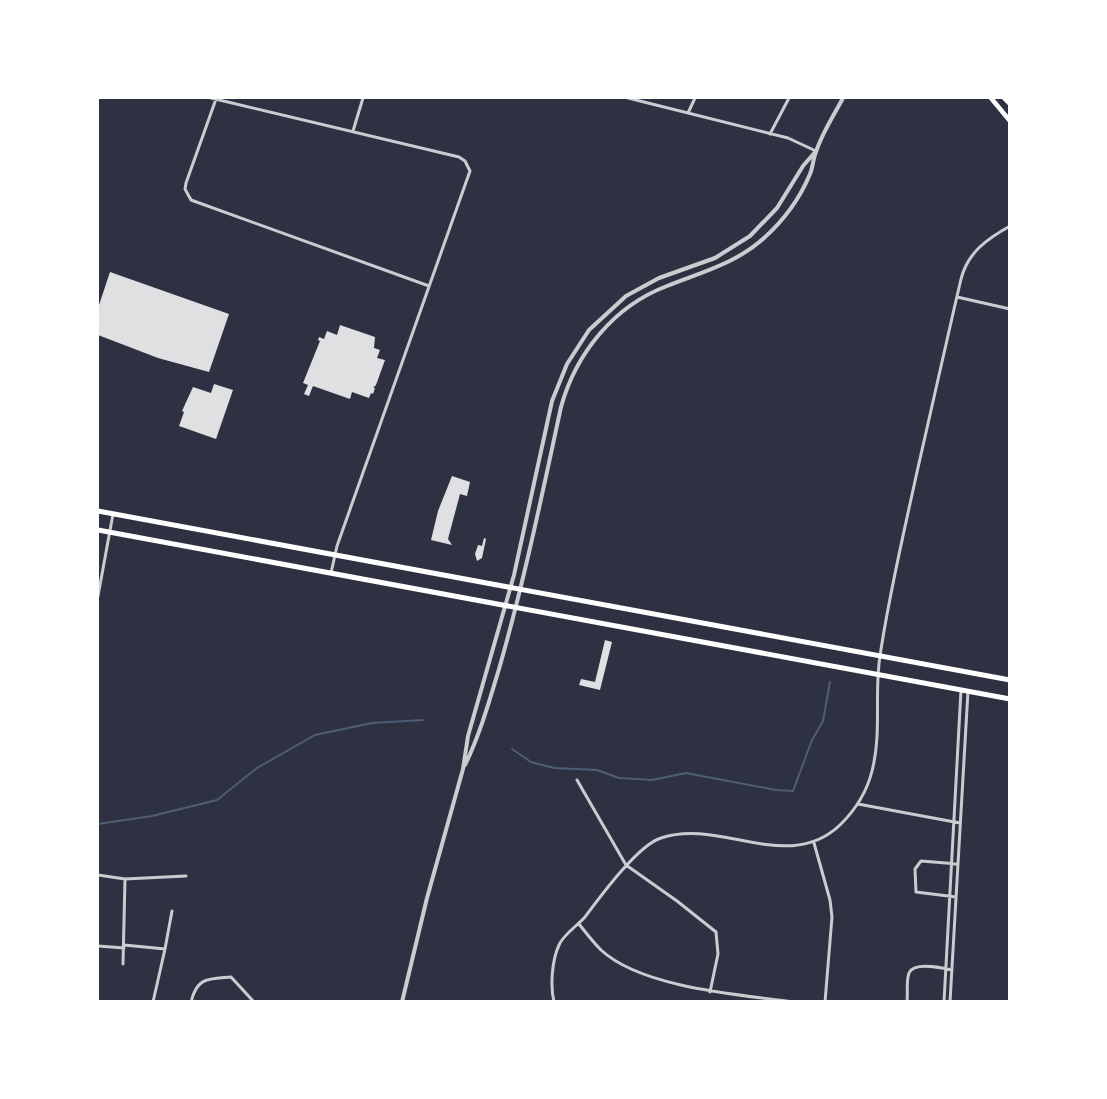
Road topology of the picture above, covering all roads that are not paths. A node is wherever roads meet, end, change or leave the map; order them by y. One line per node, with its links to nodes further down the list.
1 (211, 98): 9 (street)
2 (363, 98): 13 (street)
3 (628, 98): 11 (street)
4 (696, 98): 11 (street)
5 (789, 98): 14 (street)
6 (842, 98): 15 (street)
7 (990, 98): 12 (main road)
8 (1004, 98): 10 (main road)
9 (216, 99): 13 (street); 17 (street)
10 (1010, 104)
11 (688, 113): 14 (street)
12 (1010, 121)
13 (353, 131): 17 (street)
14 (770, 134): 15 (street)
15 (816, 151): 20 (street); 21 (street)
16 (1010, 226): 18 (street)
17 (430, 286): 26 (street)
18 (956, 297): 19 (street); 33 (street)
19 (1010, 309)
20 (548, 424): 21 (street); 28 (street)
21 (557, 426): 29 (street)
22 (98, 511): 23 (main road)
23 (113, 514): 25 (street); 26 (main road)
24 (98, 530): 25 (main road)
25 (109, 532): 27 (main road); 30 (street)
26 (334, 555): 27 (street); 28 (main road)
27 (331, 574): 31 (main road)
28 (510, 588): 29 (main road); 31 (street)
29 (521, 590): 32 (street); 33 (main road)
30 (98, 596)
31 (506, 606): 32 (main road); 39 (street)
32 (516, 608): 34 (main road); 39 (street)
33 (880, 656): 34 (street); 35 (main road)
34 (879, 675): 36 (main road); 41 (street)
35 (1010, 680)
36 (961, 690): 37 (main road); 42 (street)
37 (968, 691): 38 (main road); 43 (street)
38 (1010, 699)
39 (462, 769): 65 (street)
40 (577, 780): 47 (street)
41 (858, 804): 42 (street); 44 (street)
42 (953, 822): 43 (street); 45 (street)
43 (960, 823): 46 (street)
44 (814, 843): 47 (street); 68 (street)
45 (951, 863): 46 (street); 51 (street); 51 (street)
46 (958, 864): 52 (street)
47 (626, 865): 54 (street); 61 (street)
48 (98, 875): 50 (street)
49 (186, 876): 50 (street)
50 (125, 879): 56 (street)
51 (949, 897): 52 (street); 59 (street)
52 (956, 897): 60 (street)
53 (172, 911): 57 (street)
54 (578, 924): 61 (street); 66 (street)
55 (98, 946): 56 (street)
56 (124, 946): 57 (street); 58 (street)
57 (165, 949): 62 (street)
58 (123, 964)
59 (945, 968): 60 (street); 69 (street); 70 (street)
60 (952, 970): 71 (street)
61 (710, 992): 67 (street)
62 (153, 1002)
63 (191, 1002): 64 (street)
64 (254, 1002)
65 (402, 1002)
66 (554, 1002)
67 (795, 1002)
68 (825, 1002)
69 (908, 1002)
70 (944, 1002)
71 (950, 1002)

